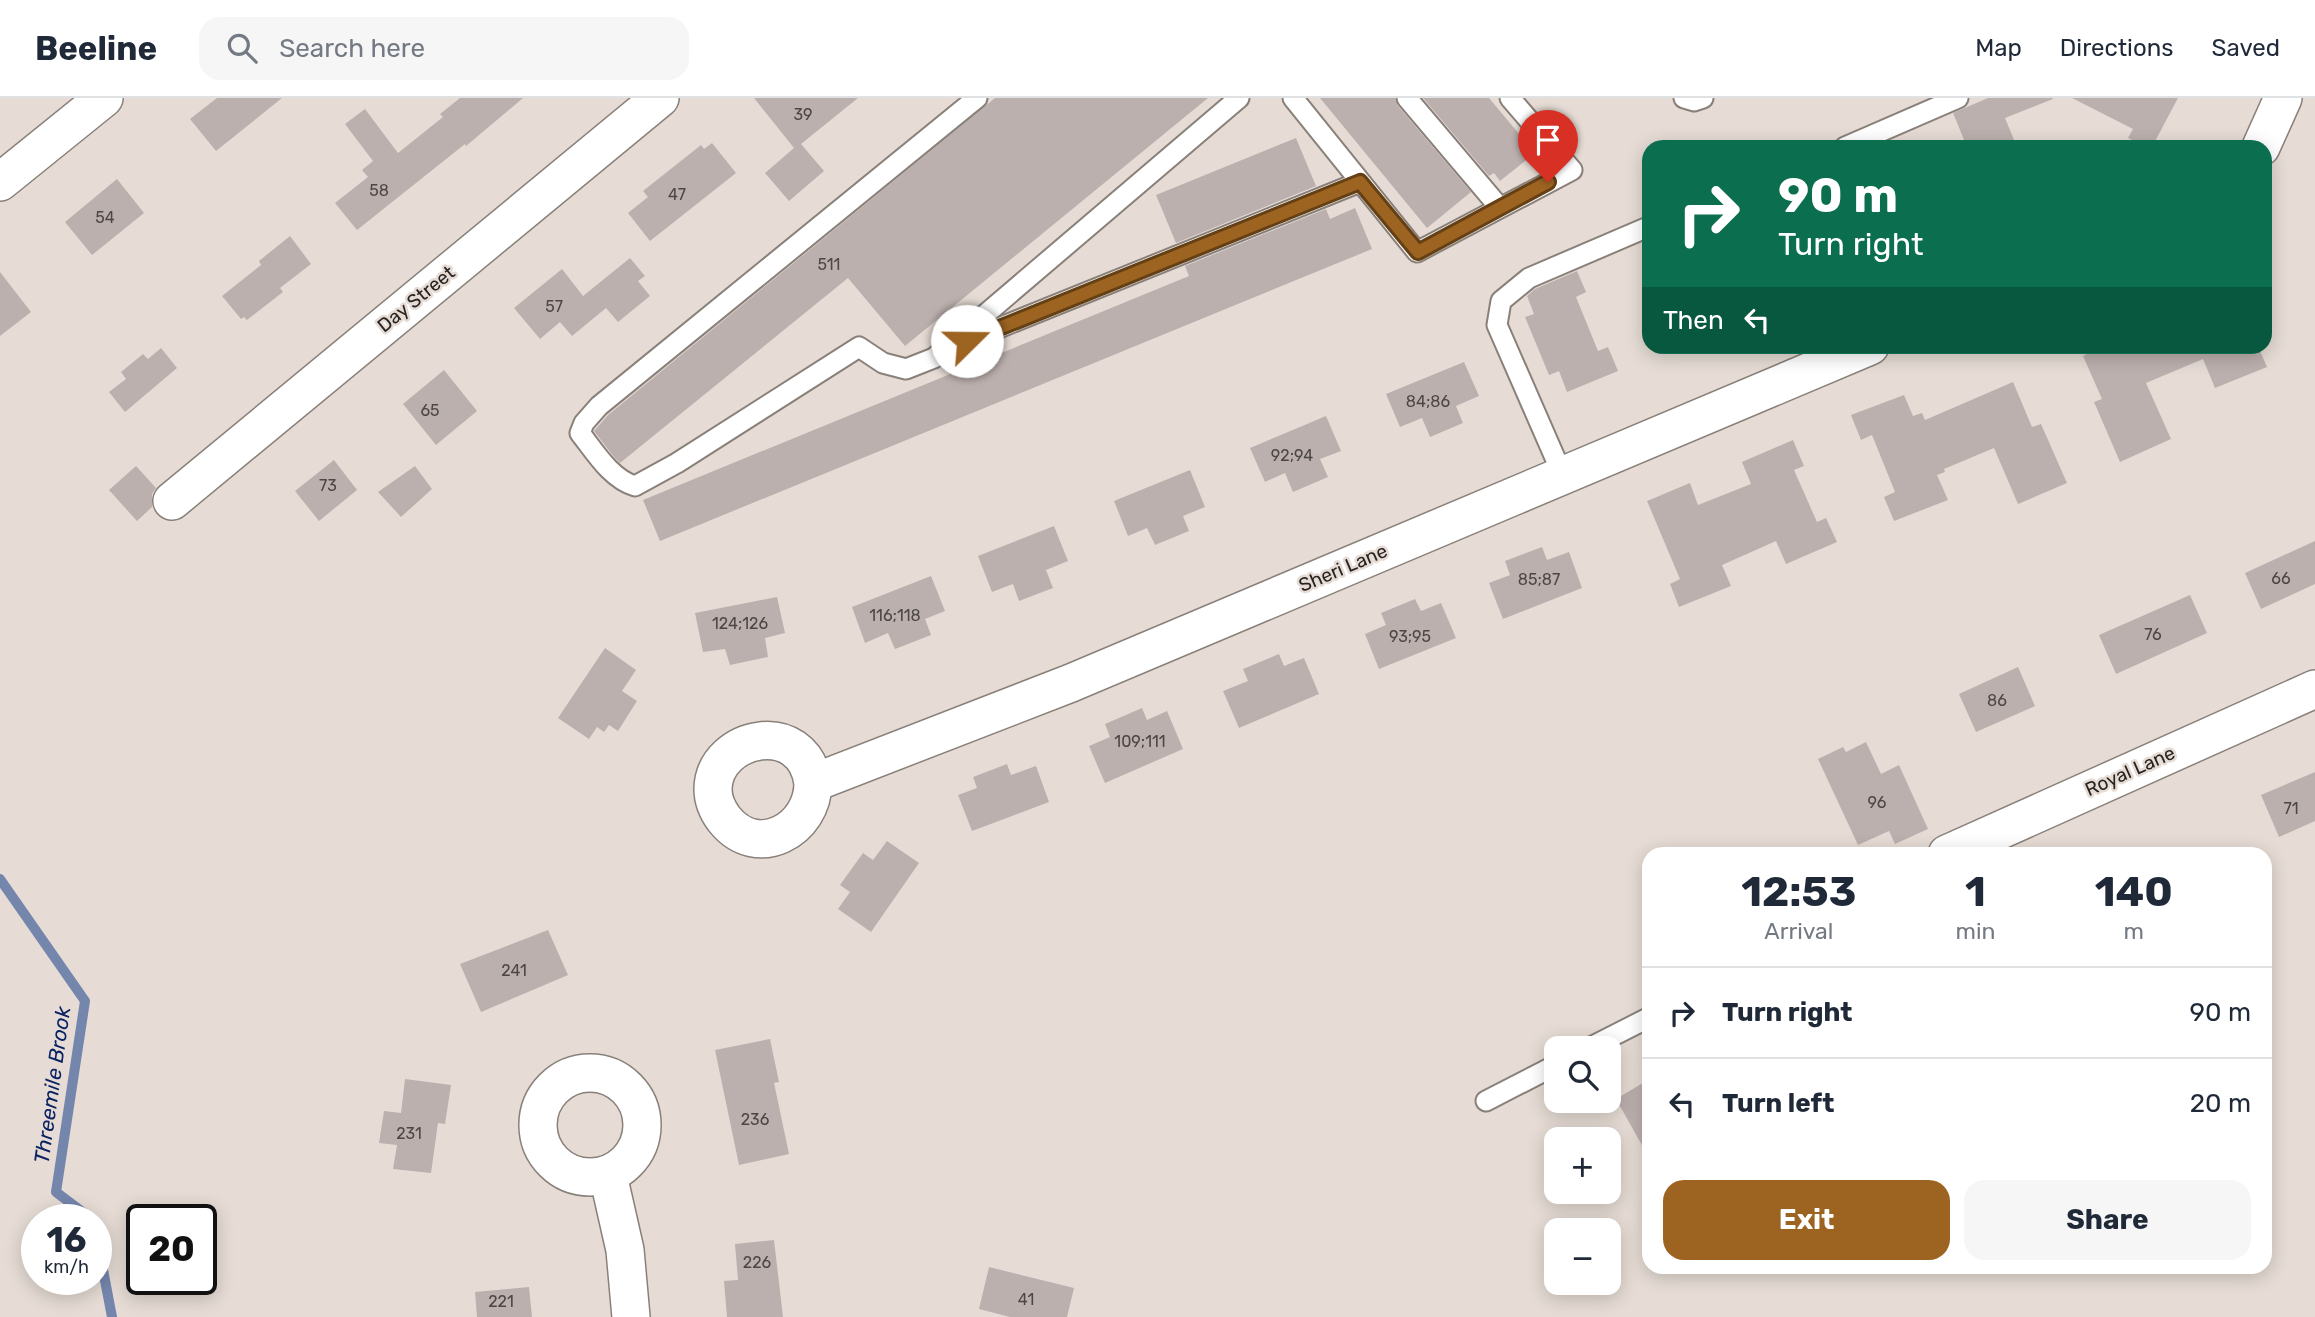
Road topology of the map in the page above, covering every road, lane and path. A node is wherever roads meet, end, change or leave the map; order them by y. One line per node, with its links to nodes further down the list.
1 (104, 98): 14 (street)
2 (660, 98): 21 (street, Day Street)
3 (977, 98): 18 (lane)
4 (1239, 98): 18 (lane)
5 (1293, 98): 15 (lane)
6 (1407, 98): 16 (lane)
7 (1510, 98): 16 (lane)
8 (1684, 98): 9 (lane)
9 (1703, 98)
10 (1958, 98): 12 (lane)
11 (2283, 98): 13 (street)
12 (1861, 140)
13 (2264, 140)
14 (0, 182)
15 (1360, 182): 16 (lane); 18 (lane)
16 (1500, 208)
17 (1642, 230): 20 (lane)
18 (942, 351)
19 (1851, 354): 20 (street, Sheri Lane)
20 (1563, 476): 23 (street, Sheri Lane)
21 (172, 501)
22 (2315, 689): 24 (street, Royal Lane)
23 (813, 783)
24 (1963, 847)
25 (1642, 1021): 26 (lane)
26 (1613, 1036)
27 (1544, 1071): 28 (lane)
28 (1486, 1101)
29 (608, 1175): 30 (street)
30 (631, 1317)

